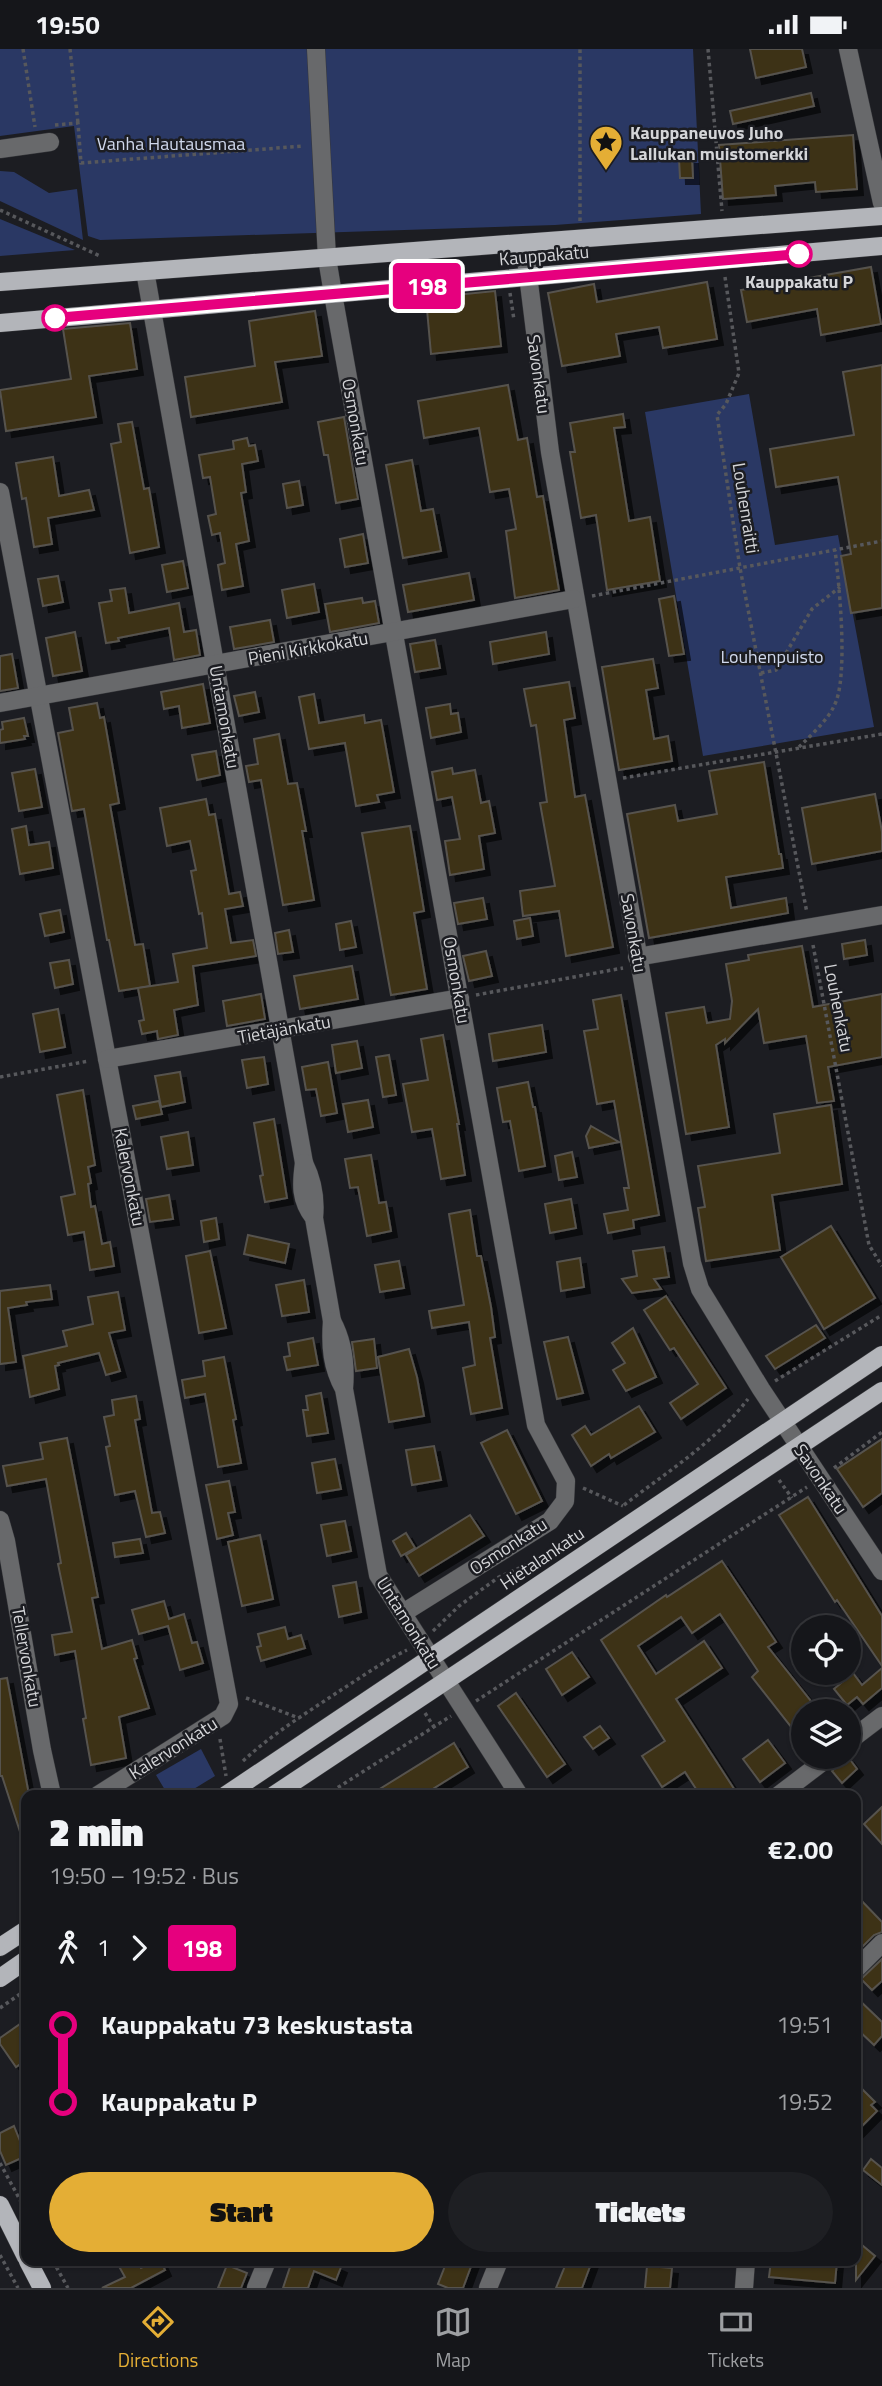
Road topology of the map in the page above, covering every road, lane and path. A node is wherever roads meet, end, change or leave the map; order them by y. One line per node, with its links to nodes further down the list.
1 (23, 49): 8 (path)
2 (71, 49): 7 (path)
3 (316, 49): 9 (street, Osmonkatu)
4 (580, 49): 15 (path)
5 (708, 49): 14 (path)
6 (848, 49): 11 (street)
7 (78, 123): 8 (path); 9 (path)
8 (45, 137): 10 (street)
9 (321, 144): 19 (street, Osmonkatu)
10 (0, 149)
11 (882, 203)
12 (0, 210): 18 (path)
13 (882, 216): 16 (main road, Kauppakatu)
14 (723, 220)
15 (580, 226)
16 (524, 243): 19 (main road, Kauppakatu); 22 (street, Savonkatu)
17 (882, 246): 22 (main road, Kauppakatu)
18 (100, 256)
19 (327, 258): 20 (main road, Kauppakatu); 24 (street, Osmonkatu)
20 (145, 271): 23 (main road, Kauppakatu); 25 (street, Untamonkatu)
21 (724, 272): 30 (path, Louhenraitti)
22 (527, 277): 24 (main road, Kauppakatu); 32 (street, Savonkatu)
23 (0, 282)
24 (333, 294): 25 (main road, Kauppakatu); 33 (street, Osmonkatu)
25 (152, 310): 26 (main road, Kauppakatu); 34 (street, Untamonkatu)
26 (0, 323)
27 (0, 492): 36 (street, Kalervonkatu)
28 (882, 541): 29 (path)
29 (835, 549): 30 (path); 31 (path)
30 (740, 568): 32 (path); 35 (path, Louhenraitti)
31 (840, 587): 35 (path); 39 (path)
32 (574, 599): 33 (street, Pieni Kirkkokatu); 41 (street, Savonkatu)
33 (395, 632): 34 (street, Pieni Kirkkokatu); 45 (street, Osmonkatu)
34 (215, 665): 36 (street, Pieni Kirkkokatu); 46 (street, Untamonkatu)
35 (761, 673): 40 (path, Louhenraitti)
36 (39, 697): 37 (street, Pieni Kirkkokatu); 47 (street, Kalervonkatu)
37 (0, 703)
38 (882, 734): 39 (path)
39 (797, 749): 40 (path)
40 (777, 752): 41 (path); 43 (path, Louhenkatu)
41 (607, 781): 44 (street, Savonkatu)
42 (882, 915): 43 (street)
43 (810, 928): 44 (street); 49 (path, Louhenkatu)
44 (638, 961): 45 (path); 52 (street, Savonkatu)
45 (460, 998): 46 (street, Tietäjänkatu); 58 (street, Osmonkatu)
46 (280, 1030): 47 (street, Tietäjänkatu); 64 (street, Untamonkatu)
47 (98, 1060): 48 (path); 67 (street, Kalervonkatu)
48 (0, 1077)
49 (882, 1266)
50 (882, 1315): 52 (path)
51 (882, 1355): 54 (main road, Hietalankatu)
52 (761, 1389): 54 (street, Savonkatu); 59 (path)
53 (882, 1391): 56 (main road)
54 (782, 1422): 56 (street, Savonkatu); 65 (main road, Hietalankatu)
55 (882, 1432): 57 (path)
56 (799, 1446): 57 (street, Savonkatu); 66 (main road)
57 (821, 1477): 63 (street, Savonkatu); 68 (path)
58 (566, 1481): 59 (path); 64 (street, Osmonkatu)
59 (623, 1506): 60 (path)
60 (614, 1513)
61 (0, 1520): 75 (street, Tellervonkatu)
62 (562, 1548): 65 (path)
63 (882, 1571)
64 (403, 1613): 65 (street, Untamonkatu)
65 (426, 1651): 66 (street, Untamonkatu); 70 (path); 74 (main road, Hietalankatu)
66 (446, 1681): 68 (street, Untamonkatu); 77 (main road)
67 (227, 1691): 70 (path); 71 (street, Kalervonkatu)
68 (462, 1709): 78 (path); 79 (street, Untamonkatu)
69 (882, 1716): 72 (street)
70 (299, 1718): 74 (path)
71 (217, 1719): 74 (path); 76 (street, Kalervonkatu)
72 (861, 1732)
73 (813, 1769): 80 (street)
74 (236, 1788)
75 (51, 1790)
76 (106, 1790)
77 (282, 1790)
78 (334, 1790)
79 (516, 1790)
80 (786, 1790)
81 (21, 1933): 83 (main road)
82 (882, 1943): 85 (street)
83 (0, 1947)
84 (21, 1963): 86 (main road)
85 (861, 1964)
86 (0, 1978)
87 (21, 1993): 88 (path)
88 (0, 2008)
89 (0, 2163): 90 (path)
90 (21, 2202)
91 (0, 2205): 92 (main road)
92 (21, 2247)
93 (0, 2255): 99 (path)
94 (31, 2266): 100 (main road)
95 (56, 2266): 101 (path)
96 (265, 2266): 102 (street)
97 (497, 2266): 103 (street)
98 (746, 2266): 104 (street)
99 (18, 2288)
100 (42, 2288)
101 (68, 2288)
102 (256, 2288)
103 (488, 2288)
104 (744, 2288)

